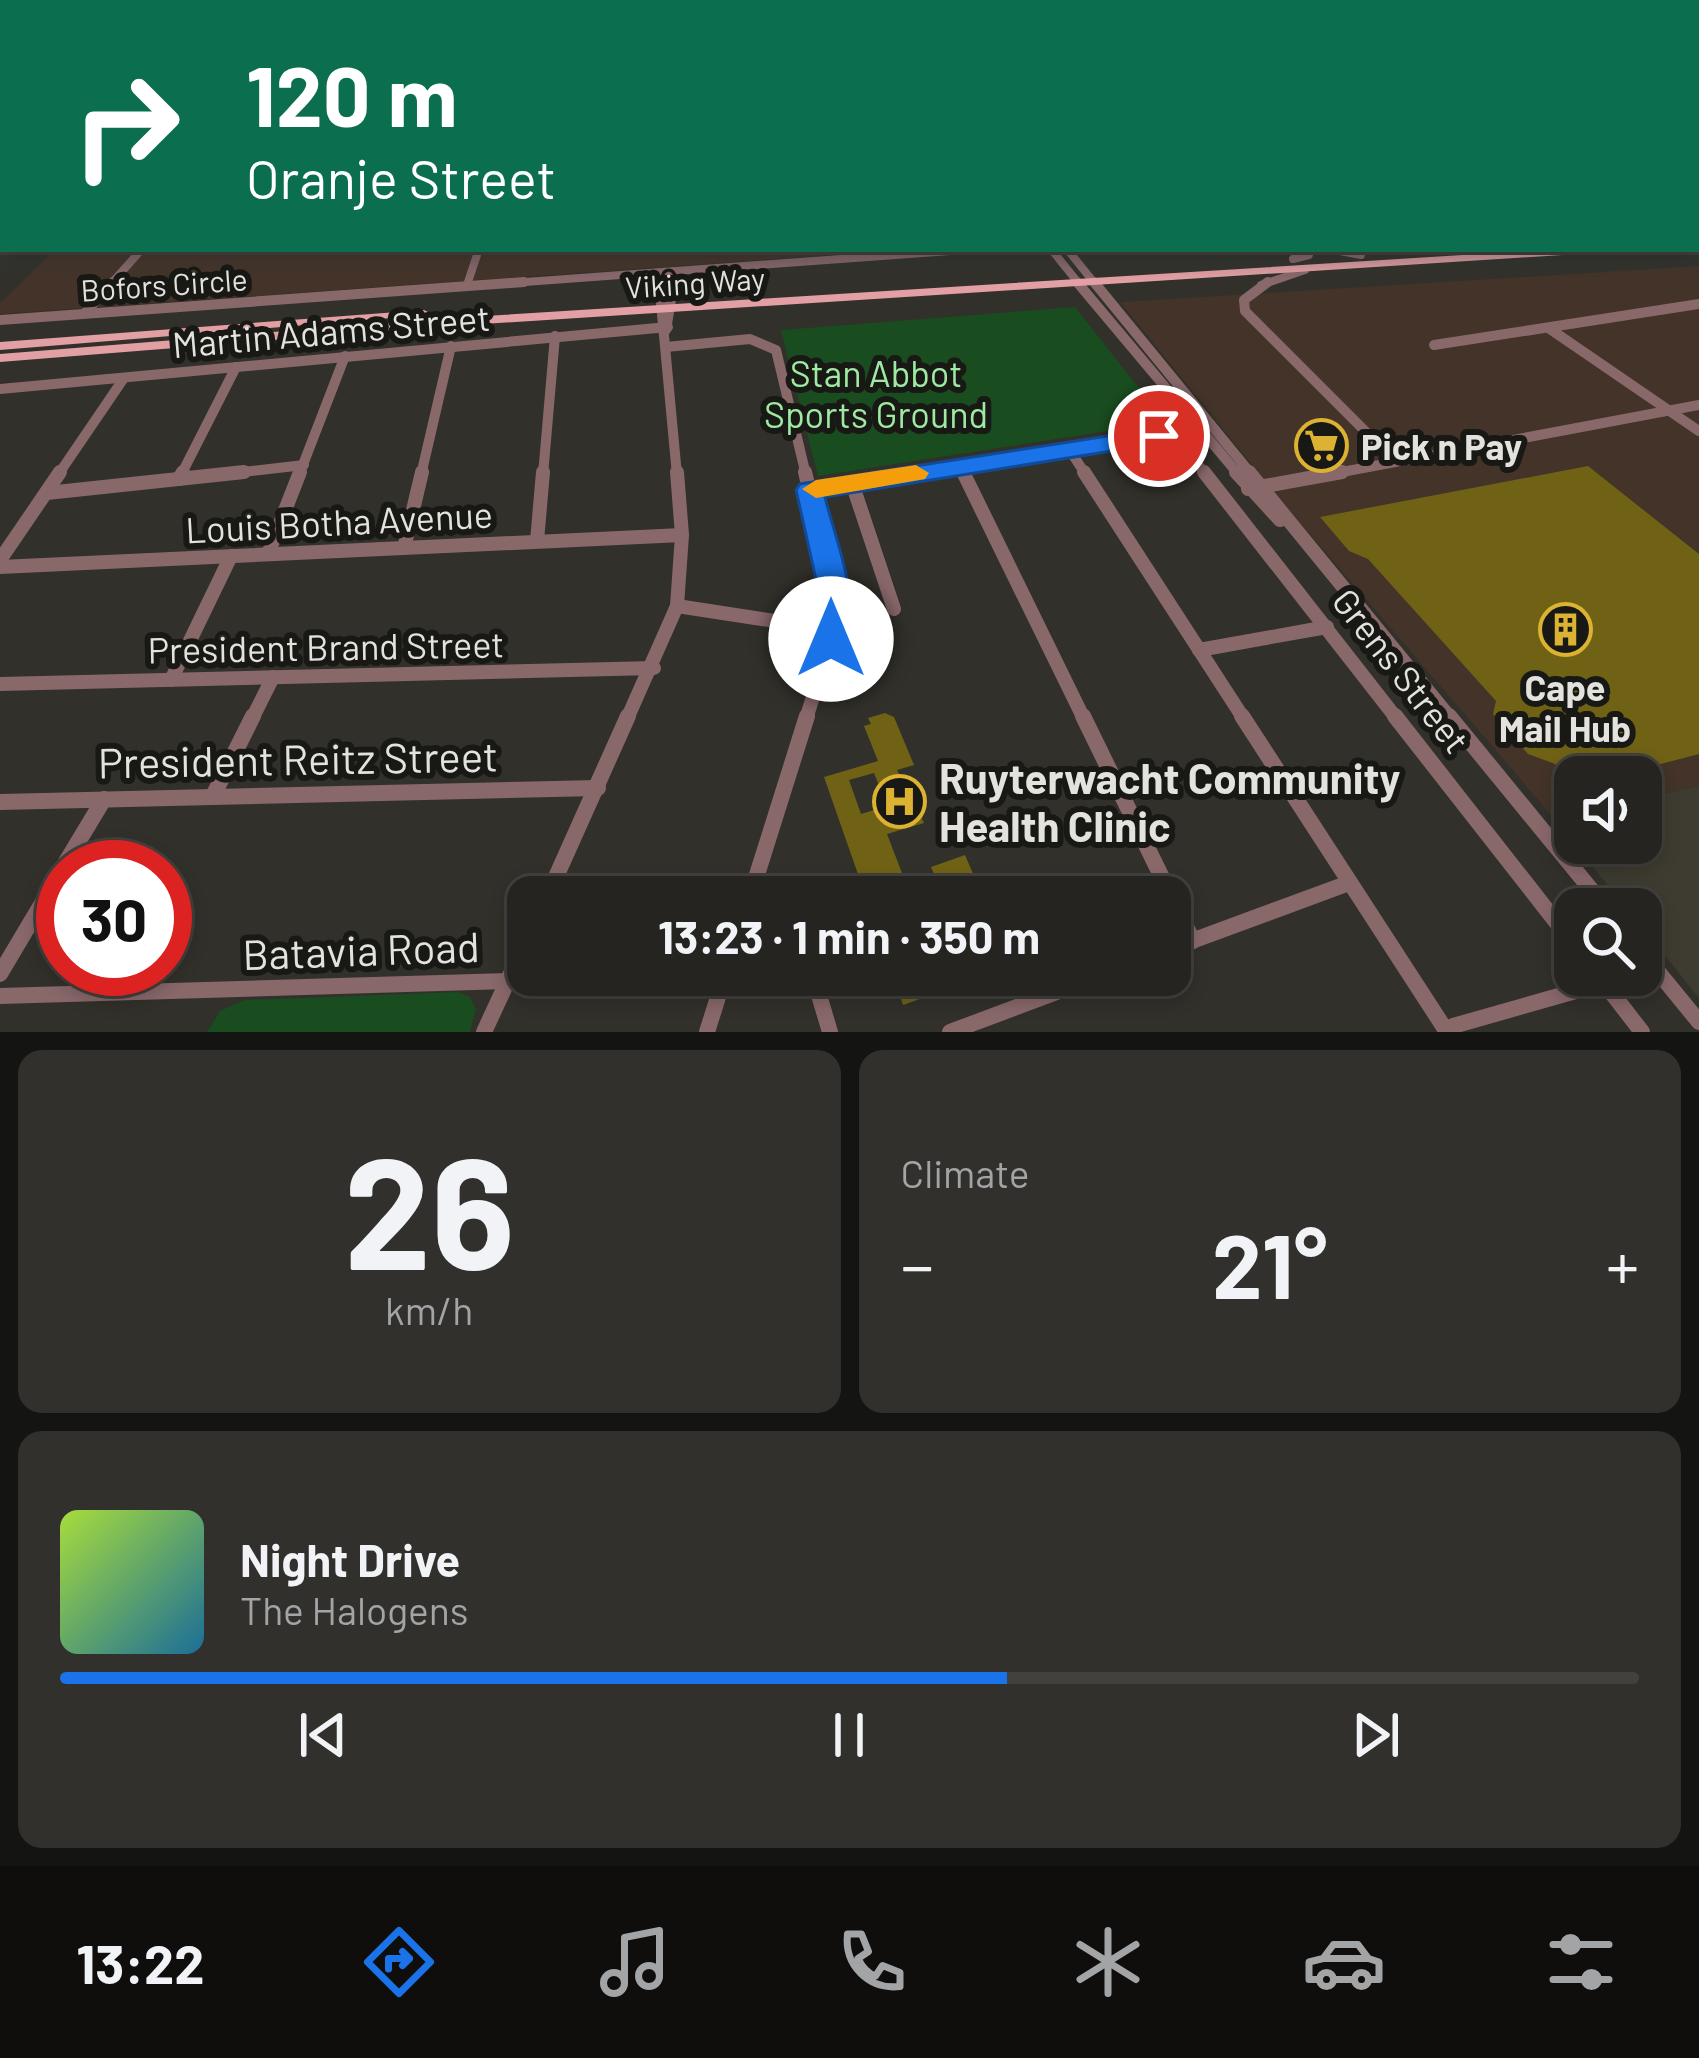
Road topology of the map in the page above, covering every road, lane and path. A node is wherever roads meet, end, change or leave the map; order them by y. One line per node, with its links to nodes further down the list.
1 (139, 252): 20 (street)
2 (478, 252): 16 (street)
3 (898, 252): 10 (street)
4 (1054, 252): 15 (street)
5 (1068, 252): 15 (street)
6 (1310, 252): 12 (street)
7 (1346, 252): 11 (street)
8 (1406, 252): 11 (main road, Viking Way)
9 (1560, 252): 13 (main road, Viking Way)
10 (817, 255): 14 (street)
11 (1361, 255): 12 (main road, Viking Way)
12 (1293, 260): 15 (main road, Viking Way)
13 (1318, 267): 15 (main road, Viking Way); 37 (street)
14 (674, 272): 17 (street); 18 (street)
15 (1080, 277): 18 (main road, Viking Way); 38 (street); 44 (street)
16 (466, 286): 17 (street, Bofors Circle); 20 (street, Bofors Circle)
17 (658, 291): 18 (main road, Viking Way); 23 (street); 26 (main road, Viking Way); 29 (main road, Viking Way)
18 (674, 302): 23 (street)
19 (1699, 304): 22 (street)
20 (85, 313): 21 (street, Bofors Circle)
21 (0, 320)
22 (1550, 329): 25 (street); 34 (street)
23 (666, 333): 24 (street, Martin Adams Street); 45 (street, Martin Adams Street); 47 (street)
24 (556, 336): 27 (street, Martin Adams Street); 48 (street)
25 (1434, 345)
26 (0, 346)
27 (451, 346): 28 (street, Martin Adams Street); 49 (street)
28 (346, 356): 30 (street, Martin Adams Street); 39 (street)
29 (0, 358)
30 (236, 367): 31 (street, Martin Adams Street); 41 (street)
31 (124, 377): 32 (street, Martin Adams Street); 46 (street)
32 (3, 392)
33 (1699, 405): 34 (street)
34 (1669, 410): 35 (street); 37 (street)
35 (1699, 431)
36 (1069, 449): 40 (street); 55 (street, Grens Street); 57 (street)
37 (1394, 460): 43 (street)
38 (1244, 464): 43 (street); 44 (street)
39 (304, 466): 41 (street); 50 (street)
40 (960, 466): 42 (street); 73 (street)
41 (179, 479): 46 (street)
42 (852, 483): 45 (street); 54 (street)
43 (1280, 483): 44 (street)
44 (1255, 488): 70 (street)
45 (810, 490): 56 (street)
46 (47, 493): 52 (street)
47 (682, 535): 48 (street, Louis Botha Avenue); 53 (street)
48 (537, 542): 49 (street, Louis Botha Avenue)
49 (404, 548): 50 (street, Louis Botha Avenue)
50 (268, 554): 51 (street, Louis Botha Avenue)
51 (231, 556): 52 (street, Louis Botha Avenue); 60 (street)
52 (0, 563)
53 (677, 606): 56 (street); 58 (street)
54 (894, 609)
55 (1327, 627): 57 (street); 72 (street, Grens Street)
56 (834, 630): 68 (street)
57 (1199, 650): 69 (street)
58 (654, 668): 59 (street, President Brand Street); 62 (street)
59 (273, 677): 60 (street, President Brand Street); 63 (street)
60 (171, 680): 61 (street, President Brand Street)
61 (0, 684)
62 (598, 788): 63 (street, President Reitz Street); 67 (street)
63 (213, 796): 64 (street, President Reitz Street)
64 (104, 799): 65 (street, President Reitz Street); 66 (street)
65 (0, 802)
66 (79, 840)
67 (557, 876)
68 (756, 876)
69 (1349, 884): 73 (street); 89 (street)
70 (1590, 888)
71 (36, 913): 74 (street)
72 (1554, 919)
73 (1193, 941)
74 (0, 974)
75 (1662, 977): 84 (street)
76 (507, 981): 79 (street, Batavia Road)
77 (507, 983): 85 (street)
78 (1554, 994): 89 (street)
79 (0, 996)
80 (718, 996): 86 (street)
81 (820, 996): 87 (street)
82 (1046, 996): 88 (street)
83 (1614, 996): 90 (street)
84 (1699, 1022)
85 (484, 1032)
86 (706, 1032)
87 (830, 1032)
88 (950, 1032)
89 (1448, 1032)
90 (1642, 1032)

